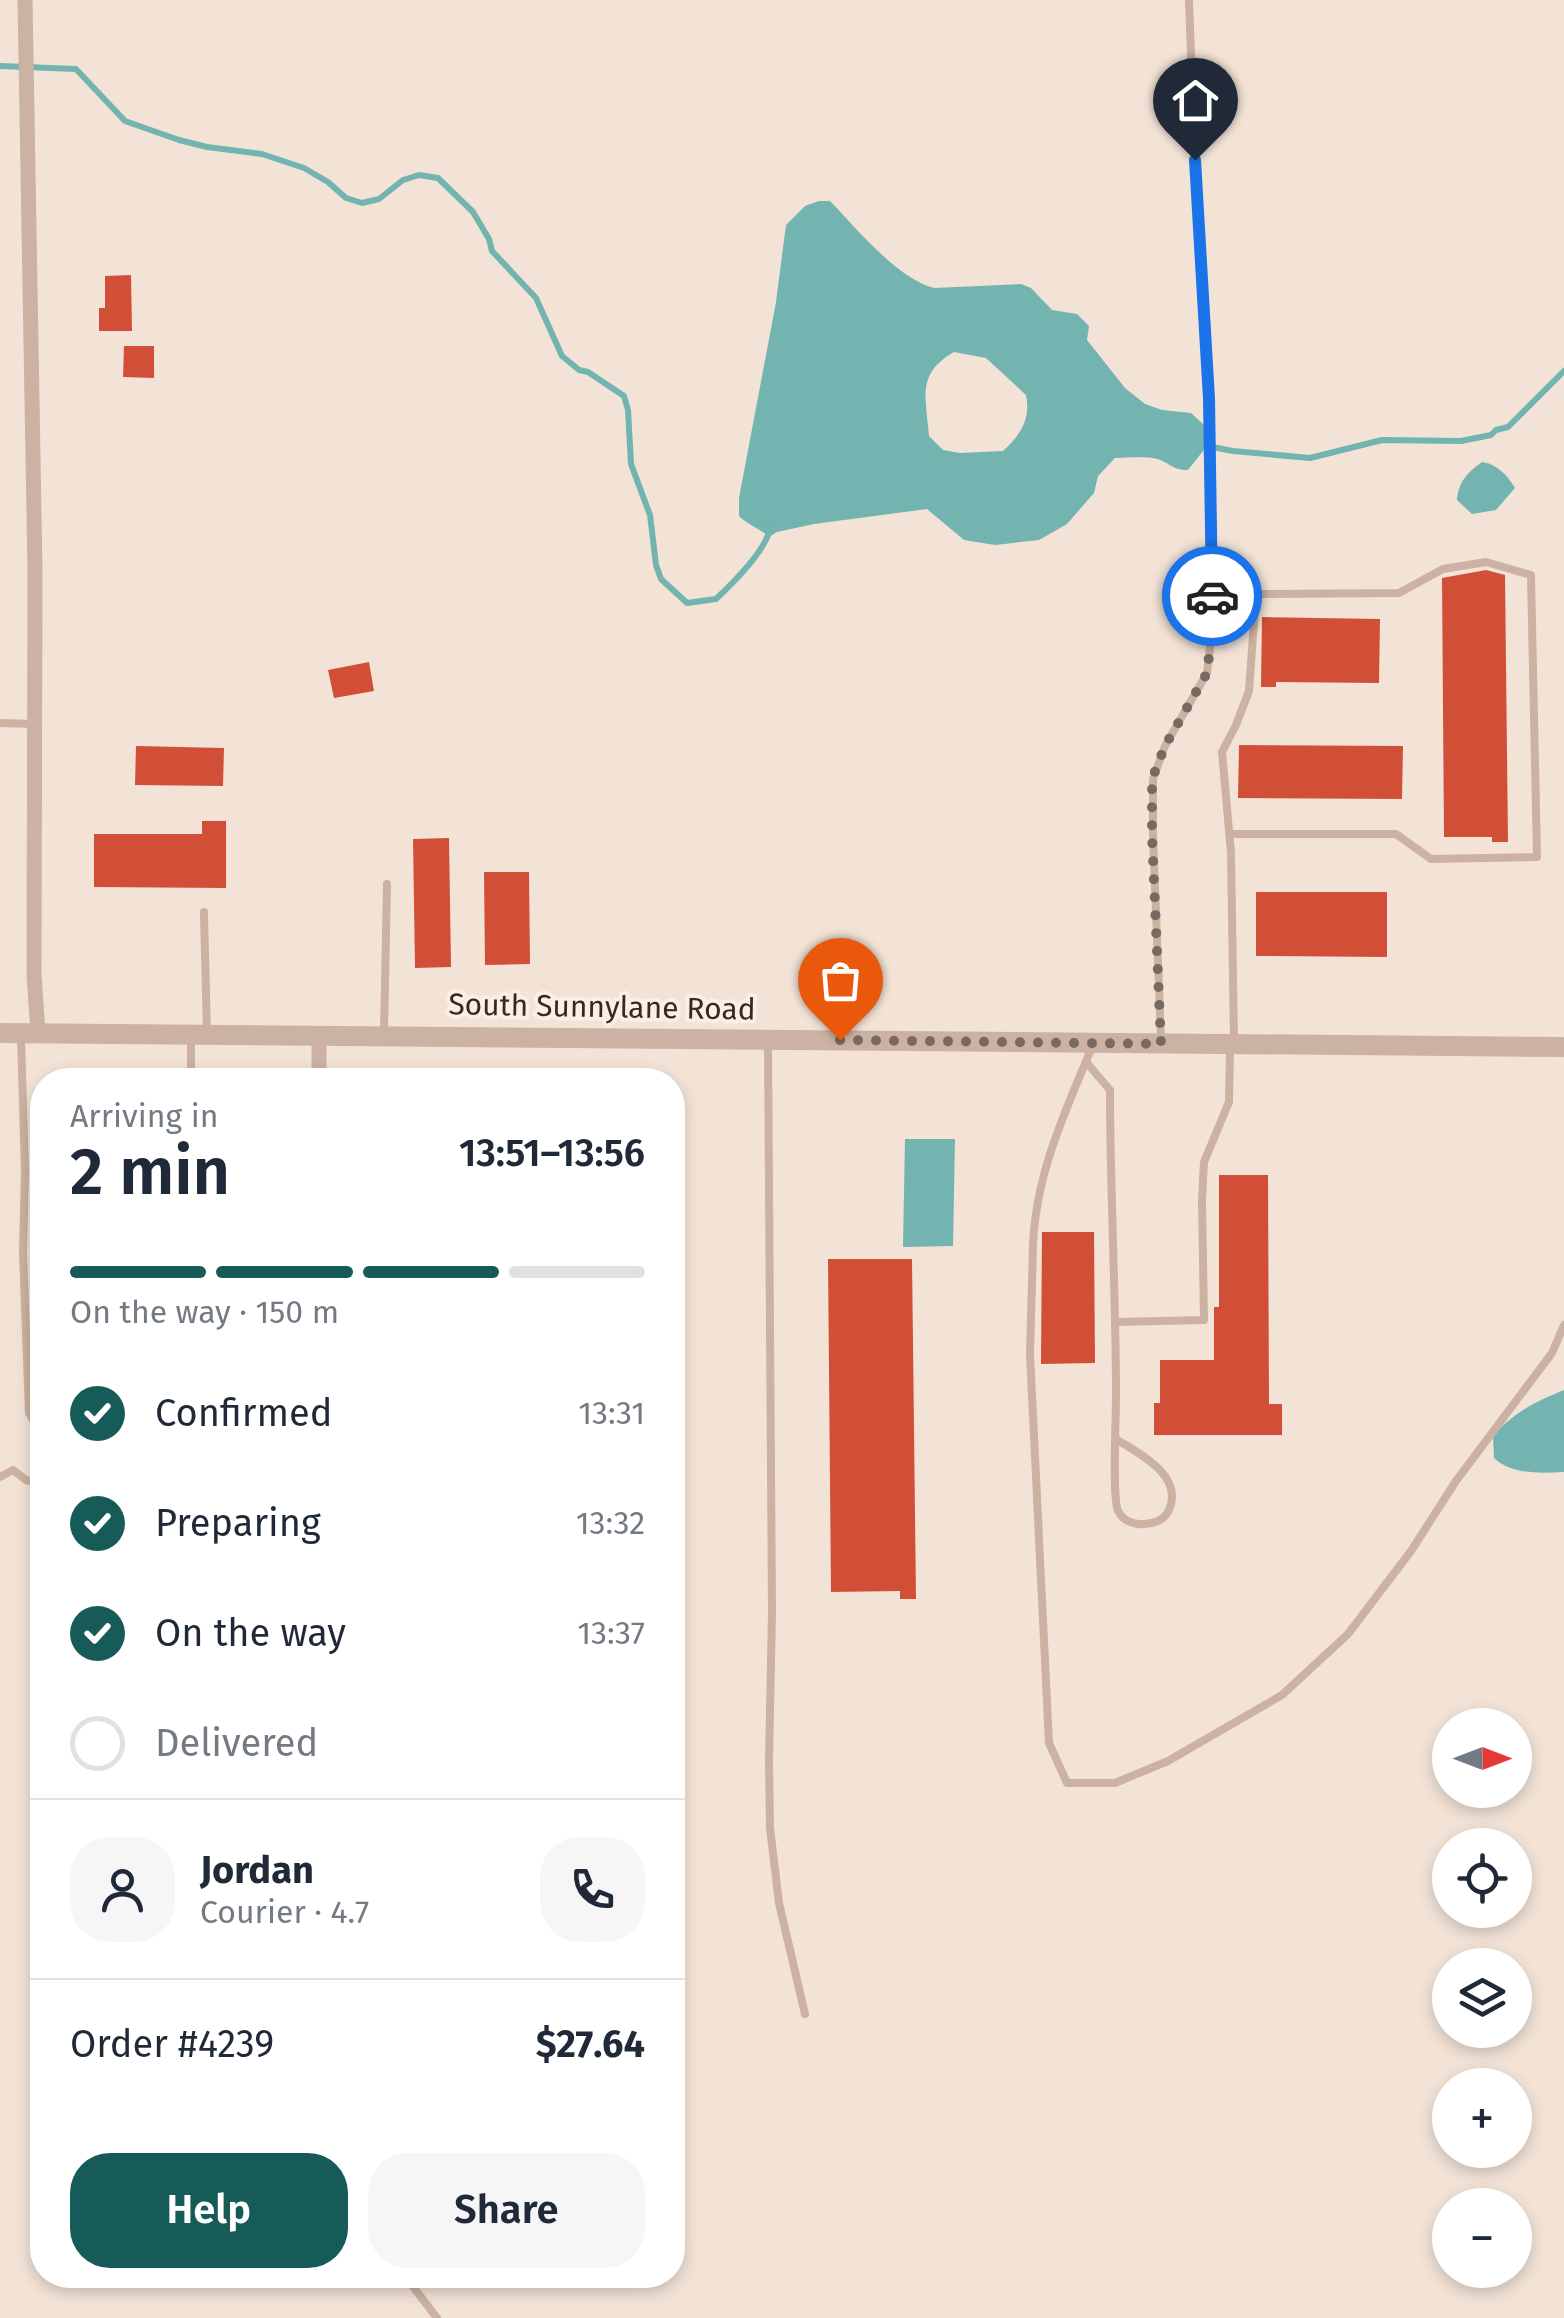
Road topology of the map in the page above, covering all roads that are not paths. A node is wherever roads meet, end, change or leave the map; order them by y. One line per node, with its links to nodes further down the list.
1 (25, 0): 4 (street)
2 (1189, 0): 13 (lane)
3 (0, 723): 4 (lane)
4 (35, 724): 8 (street)
5 (1230, 834): 5 (lane); 14 (lane)
6 (387, 884): 11 (lane)
7 (204, 912): 9 (lane)
8 (20, 1033): 9 (street, South Sunnylane Road); 21 (lane)
9 (199, 1034): 10 (street, South Sunnylane Road); 17 (lane)
10 (319, 1034): 11 (street, South Sunnylane Road); 18 (street)
11 (384, 1035): 12 (street, South Sunnylane Road)
12 (768, 1039): 16 (street, South Sunnylane Road); 25 (lane)
13 (1161, 1044): 14 (street, South Sunnylane Road); 16 (street, South Sunnylane Road)
14 (1232, 1044): 15 (street, South Sunnylane Road); 19 (lane)
15 (1564, 1047)
16 (1090, 1052): 19 (lane); 20 (lane)
17 (193, 1068)
18 (318, 1068)
19 (1116, 1322): 22 (lane)
20 (1564, 1325)
21 (30, 1415)
22 (1116, 1439): 22 (lane)
23 (0, 1476): 24 (lane)
24 (30, 1481)
25 (805, 2014)
26 (414, 2288): 27 (lane)
27 (437, 2318)

